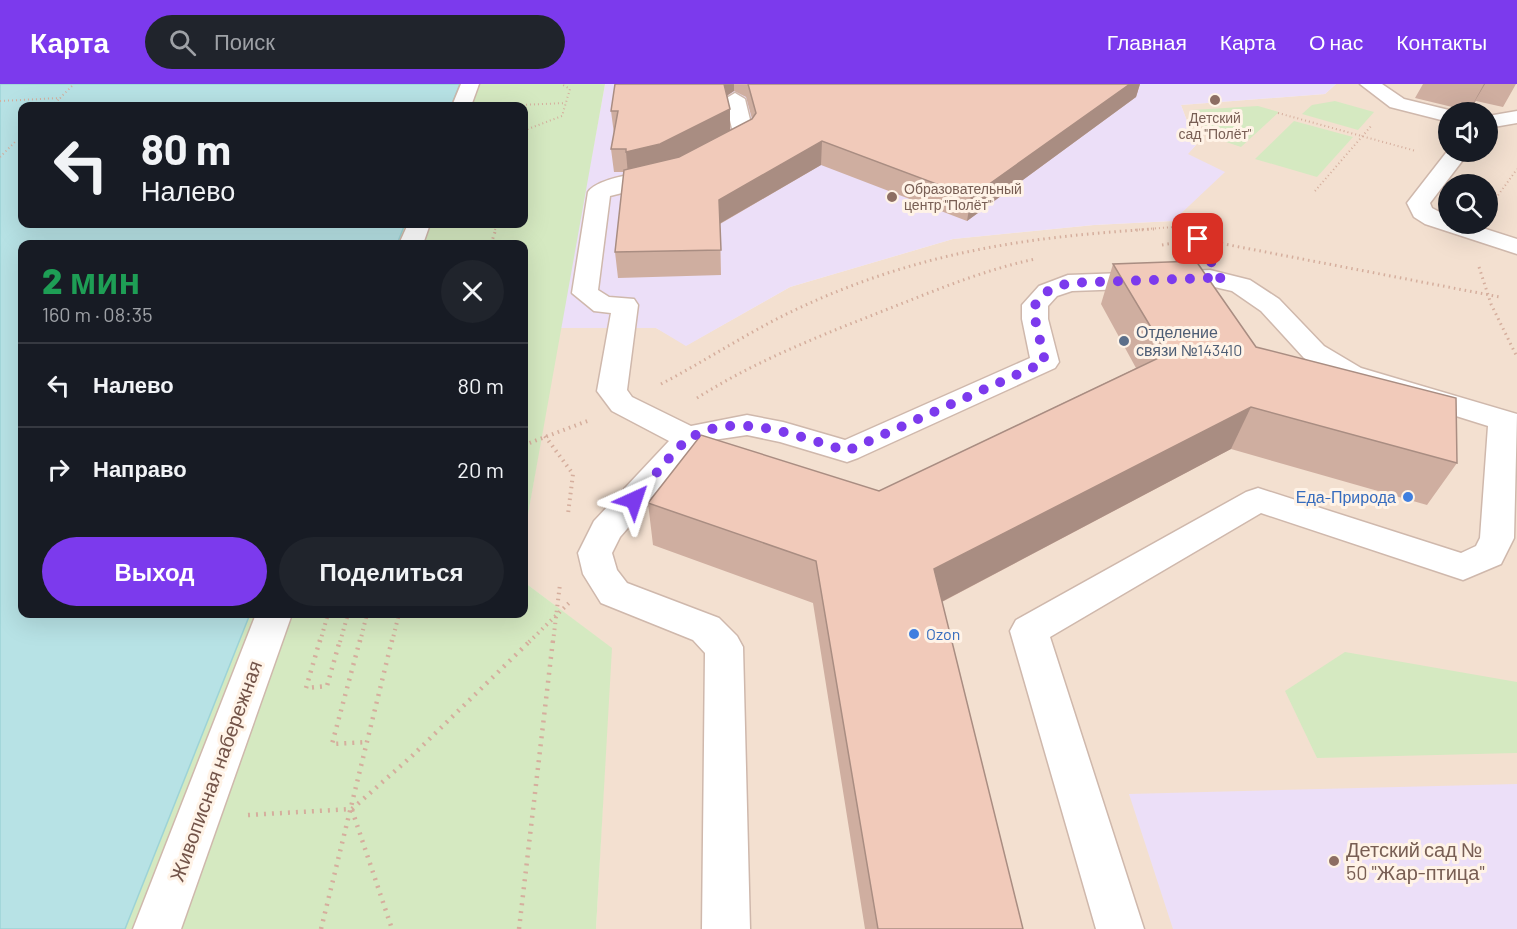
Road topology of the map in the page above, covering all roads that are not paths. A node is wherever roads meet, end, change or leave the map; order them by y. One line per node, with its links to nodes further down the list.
1 (470, 84): 4 (street)
2 (1369, 84): 5 (street)
3 (735, 99): 11 (street)
4 (463, 102)
5 (1438, 113)
6 (1517, 117): 7 (street)
7 (1498, 120)
8 (1449, 162): 9 (street)
9 (1517, 247)
10 (1510, 423): 11 (street); 15 (street)
11 (689, 438): 14 (street)
12 (273, 618): 13 (street, Живописная набережная)
13 (157, 929)
14 (726, 929)
15 (1120, 929)

